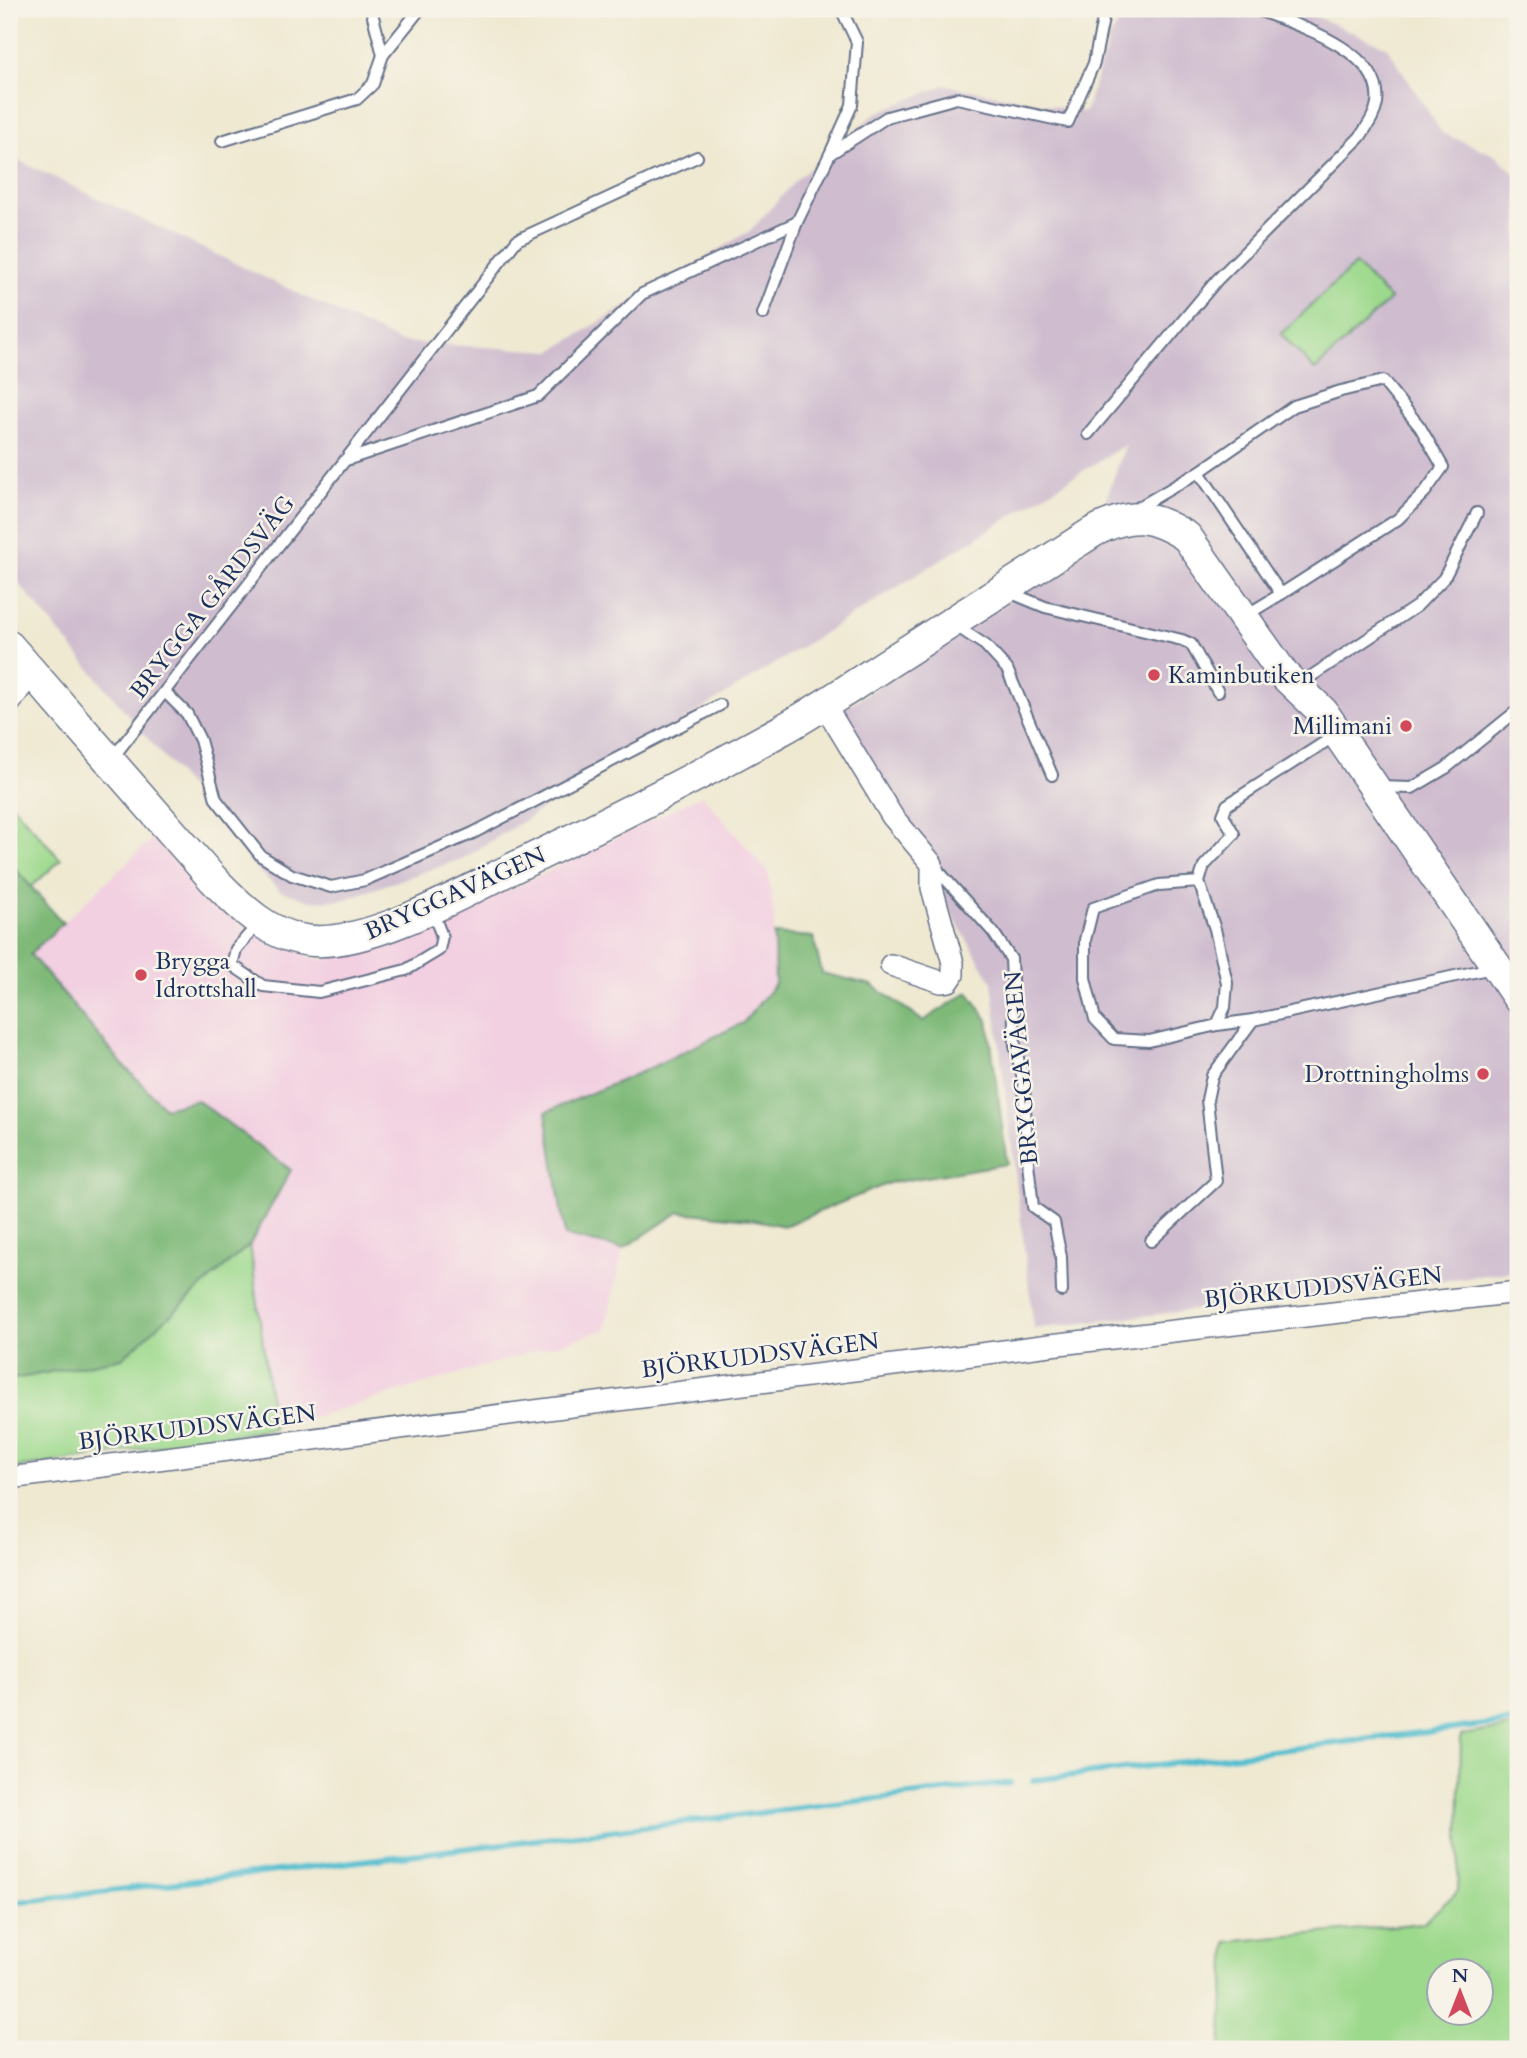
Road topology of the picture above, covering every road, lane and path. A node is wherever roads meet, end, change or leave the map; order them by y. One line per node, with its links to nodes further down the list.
1 (371, 9): 6 (lane)
2 (420, 9): 6 (lane)
3 (841, 9): 8 (lane)
4 (1105, 9): 8 (lane)
5 (1255, 9): 12 (lane)
6 (383, 55): 7 (lane)
7 (222, 141)
8 (830, 154): 10 (lane)
9 (697, 158): 13 (lane, BRYGGA GÅRDSVÄG)
10 (797, 222): 11 (lane); 13 (lane)
11 (764, 314)
12 (1088, 434)
13 (346, 460): 24 (lane, BRYGGA GÅRDSVÄG)
14 (1199, 472): 16 (lane, BRYGGAVÄGEN); 18 (lane); 18 (lane, BRYGGAVÄGEN)
15 (1477, 513): 23 (lane)
16 (1116, 520): 17 (main road, BRYGGAVÄGEN); 19 (main road)
17 (1003, 589): 20 (main road, BRYGGAVÄGEN); 25 (lane)
18 (1281, 594): 19 (lane, BRYGGAVÄGEN)
19 (1243, 617): 23 (main road)
20 (951, 623): 27 (main road, BRYGGAVÄGEN); 32 (lane)
21 (9, 646): 22 (main road, BRYGGAVÄGEN)
22 (31, 673): 26 (street); 31 (main road, BRYGGAVÄGEN)
23 (1296, 686): 30 (main road)
24 (165, 692): 28 (lane); 31 (lane, BRYGGA GÅRDSVÄG)
25 (1218, 692)
26 (9, 704)
27 (824, 704): 34 (street, BRYGGAVÄGEN); 36 (main road, BRYGGAVÄGEN)
28 (720, 705)
29 (1518, 710): 33 (lane)
30 (1338, 734): 33 (main road); 35 (lane)
31 (111, 760): 37 (main road, BRYGGAVÄGEN)
32 (1052, 775)
33 (1376, 787): 39 (main road)
34 (932, 864): 38 (street); 44 (lane, BRYGGAVÄGEN)
35 (1199, 882): 42 (lane); 42 (lane)
36 (430, 908): 37 (main road, BRYGGAVÄGEN); 37 (lane)
37 (260, 922)
38 (891, 965)
39 (1497, 966): 40 (main road); 41 (lane)
40 (1518, 998)
41 (1253, 1020): 42 (lane); 43 (lane)
42 (1217, 1025)
43 (1151, 1241)
44 (1062, 1291)
45 (1518, 1292): 46 (street, BJÖRKUDDSVÄGEN)
46 (9, 1478)

